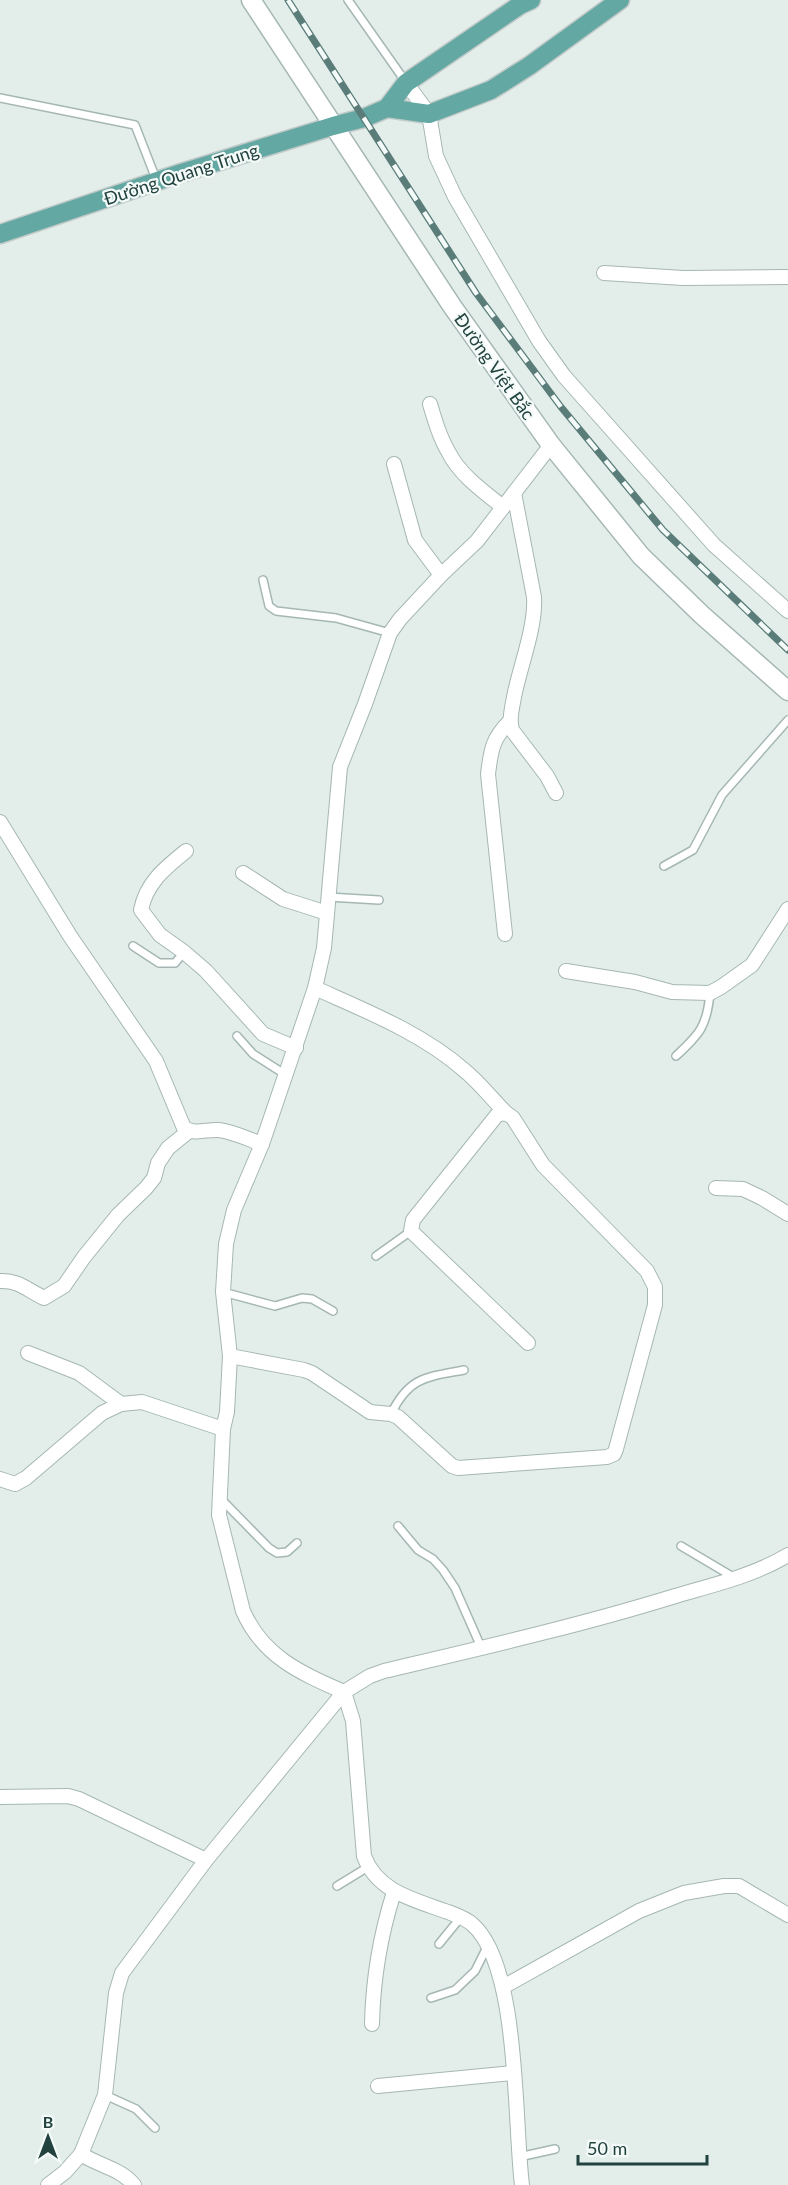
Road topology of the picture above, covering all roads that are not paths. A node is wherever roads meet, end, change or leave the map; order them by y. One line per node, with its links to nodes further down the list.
1 (251, 0): 9 (street, Đường Việt Bắc)
2 (348, 0): 5 (lane)
3 (531, 0): 5 (main road)
4 (620, 0): 8 (main road)
5 (406, 83): 7 (main road); 8 (street)
6 (0, 98): 10 (lane)
7 (387, 108): 8 (main road); 9 (main road, Đường Quang Trung)
8 (429, 114): 21 (street)
9 (333, 126): 10 (main road, Đường Quang Trung); 15 (street, Đường Việt Bắc)
10 (157, 181): 11 (main road, Đường Quang Trung)
11 (0, 234)
12 (604, 273): 13 (street)
13 (788, 277)
14 (430, 404): 18 (street)
15 (551, 445): 17 (street); 23 (street, Đường Việt Bắc)
16 (394, 464): 19 (street)
17 (514, 492): 18 (street); 25 (street)
18 (503, 507): 19 (street)
19 (441, 575): 22 (street)
20 (263, 580): 22 (lane)
21 (788, 611)
22 (390, 633): 31 (street)
23 (788, 691)
24 (788, 720): 29 (lane)
25 (510, 721): 26 (street); 35 (street)
26 (556, 793)
27 (0, 822): 46 (street)
28 (186, 851): 37 (street)
29 (664, 866)
30 (243, 873): 34 (street)
31 (328, 897): 32 (lane); 34 (street)
32 (379, 900)
33 (788, 909): 40 (street)
34 (327, 913): 39 (street)
35 (505, 934)
36 (133, 946): 37 (lane)
37 (184, 952): 42 (street)
38 (566, 971): 40 (street)
39 (315, 988): 42 (street); 45 (street)
40 (710, 993): 43 (lane)
41 (237, 1036): 44 (lane)
42 (296, 1048): 44 (street)
43 (676, 1056)
44 (286, 1075): 47 (street)
45 (506, 1113): 50 (street); 60 (street)
46 (189, 1131): 47 (street); 52 (street)
47 (262, 1144): 53 (street)
48 (716, 1188): 49 (street)
49 (788, 1214)
50 (411, 1231): 51 (lane); 55 (street)
51 (376, 1256)
52 (0, 1281)
53 (223, 1292): 54 (lane); 57 (street)
54 (333, 1311)
55 (528, 1343)
56 (28, 1353): 59 (street)
57 (230, 1356): 60 (street); 61 (street)
58 (464, 1370): 60 (lane)
59 (121, 1404): 61 (street); 62 (street)
60 (391, 1414)
61 (223, 1429): 63 (street)
62 (0, 1479)
63 (218, 1497): 65 (lane); 70 (street)
64 (398, 1526): 69 (lane)
65 (297, 1543)
66 (681, 1546): 68 (lane)
67 (788, 1555): 68 (street)
68 (735, 1578): 69 (street)
69 (481, 1647): 70 (street)
70 (344, 1692): 72 (street); 73 (street)
71 (0, 1797): 72 (street)
72 (206, 1860): 85 (street)
73 (368, 1867): 74 (lane); 75 (street)
74 (337, 1886)
75 (394, 1892): 77 (street); 82 (street)
76 (788, 1915): 80 (street)
77 (461, 1917): 78 (lane); 79 (street)
78 (439, 1944)
79 (488, 1945): 80 (street); 81 (lane)
80 (503, 1987): 83 (street)
81 (431, 1998)
82 (372, 2024)
83 (513, 2073): 84 (street); 89 (street)
84 (378, 2086)
85 (105, 2095): 86 (lane); 88 (street)
86 (155, 2128)
87 (555, 2149): 89 (lane)
88 (81, 2154): 90 (street); 91 (street)
89 (519, 2157): 92 (street)
90 (48, 2185)
91 (134, 2185)
92 (522, 2185)

